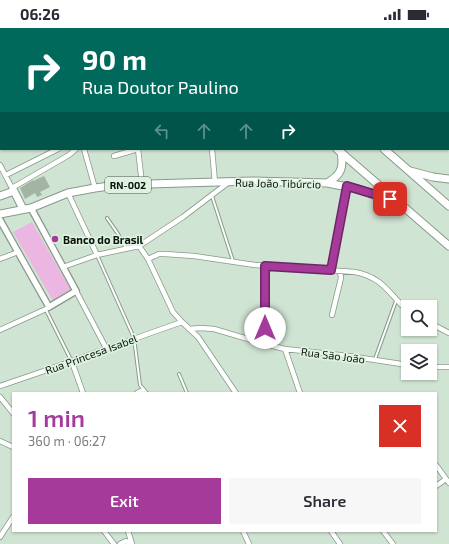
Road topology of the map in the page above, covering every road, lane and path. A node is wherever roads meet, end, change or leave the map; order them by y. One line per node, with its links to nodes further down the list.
1 (56, 150): 12 (street)
2 (75, 150): 20 (street)
3 (84, 150): 19 (street)
4 (135, 150): 9 (street)
5 (138, 150): 17 (street)
6 (212, 150): 15 (street)
7 (339, 150): 16 (main road, Rua João Tibúrcio); 25 (main road)
8 (385, 150): 11 (main road)
9 (114, 156)
10 (0, 165): 12 (street)
11 (410, 171): 13 (main road); 21 (main road)
12 (6, 175): 20 (street)
13 (446, 179): 21 (main road)
14 (229, 182): 15 (main road, RN-002); 16 (main road, Rua João Tibúrcio / RN-002); 23 (street)
15 (215, 183): 17 (main road, RN-002)
16 (326, 183): 18 (main road, Rua João Tibúrcio / RN-002)
17 (142, 184): 19 (main road, RN-002)
18 (347, 186): 25 (main road, Rua João Tibúrcio / RN-002); 41 (street)
19 (95, 188): 22 (main road, RN-002)
20 (13, 189): 24 (main road); 27 (main road)
21 (432, 191): 26 (main road)
22 (68, 193): 27 (main road, RN-002); 35 (street)
23 (211, 195): 31 (street); 38 (lane)
24 (0, 196)
25 (401, 203): 32 (main road)
26 (449, 206)
27 (27, 209): 28 (main road, RN-002); 40 (street)
28 (0, 214)
29 (107, 218): 33 (lane)
30 (0, 220): 34 (street)
31 (140, 246): 33 (street); 37 (street)
32 (449, 246)
33 (127, 249): 35 (street)
34 (18, 252): 36 (street); 46 (street)
35 (97, 255): 40 (street); 53 (lane)
36 (0, 259)
37 (148, 259): 38 (street); 48 (street)
38 (233, 261): 39 (street)
39 (265, 266): 41 (street); 54 (street)
40 (63, 268): 43 (street)
41 (331, 270): 42 (street)
42 (340, 271): 44 (street); 47 (street)
43 (76, 291): 46 (street); 55 (street)
44 (397, 300): 45 (street); 57 (lane)
45 (401, 304)
46 (47, 308): 51 (street); 58 (lane)
47 (332, 315)
48 (182, 322): 50 (street); 53 (street, Rua Princesa Isabel)
49 (437, 327): 52 (street)
50 (189, 329): 54 (street, Rua São João); 67 (street)
51 (0, 330)
52 (449, 333)
53 (134, 338): 55 (street, Rua Princesa Isabel); 64 (lane)
54 (265, 344): 56 (street, Rua São João)
55 (106, 348): 58 (street, Rua Princesa Isabel)
56 (285, 349): 57 (street, Rua São João); 68 (street)
57 (375, 360): 59 (street, Rua São João)
58 (72, 362): 63 (street, Rua Princesa Isabel); 65 (street)
59 (401, 365)
60 (437, 367): 61 (street)
61 (449, 367)
62 (179, 374): 66 (lane)
63 (0, 386)
64 (145, 391)
65 (83, 392)
66 (187, 392)
67 (235, 392)
68 (300, 392)
69 (0, 397): 70 (street)
70 (12, 412)
71 (0, 441): 72 (street)
72 (12, 447)
73 (437, 466): 74 (street)
74 (448, 481): 75 (street)
75 (437, 486)
76 (12, 519): 82 (street)
77 (105, 532): 83 (street)
78 (128, 532): 85 (street)
79 (243, 532): 86 (street)
80 (333, 532): 87 (street)
81 (384, 532): 88 (street)
82 (0, 537)
83 (114, 544)
84 (120, 544): 85 (street)
85 (132, 544)
86 (249, 544)
87 (340, 544)
88 (393, 544)

